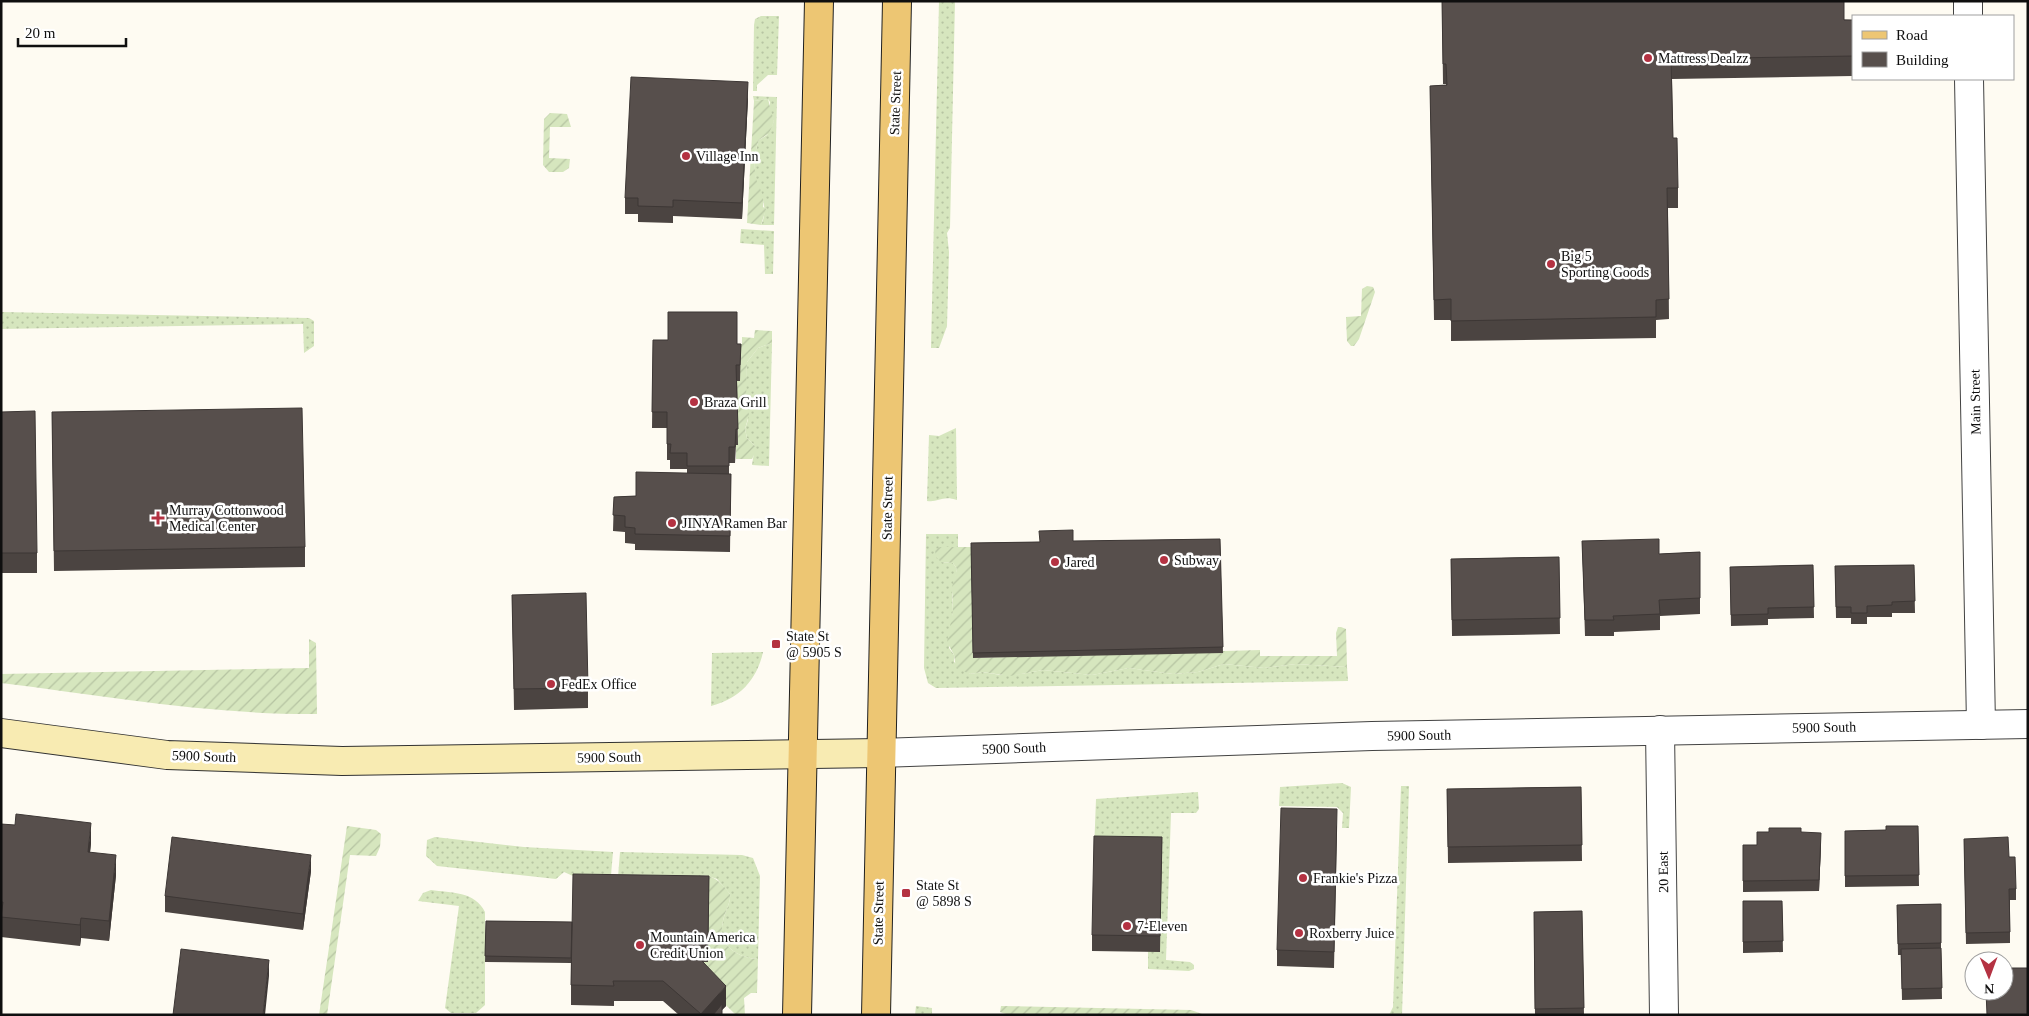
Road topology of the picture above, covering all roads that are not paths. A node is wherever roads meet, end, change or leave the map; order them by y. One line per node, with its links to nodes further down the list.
1 (819, 1): 11 (main road)
2 (898, 1): 10 (main road, State Street)
3 (1968, 1): 4 (street)
4 (1968, 15)
5 (1969, 80): 7 (street, Main Street)
6 (2028, 724): 7 (street, 5900 South)
7 (1981, 725): 8 (street, 5900 South)
8 (1660, 730): 10 (street, 5900 South); 14 (street, 20 East)
9 (1, 733): 11 (main road, 5900 South)
10 (880, 753): 11 (main road, 5900 South); 13 (main road, State Street)
11 (802, 754): 12 (main road)
12 (797, 1015)
13 (876, 1015)
14 (1664, 1015)

